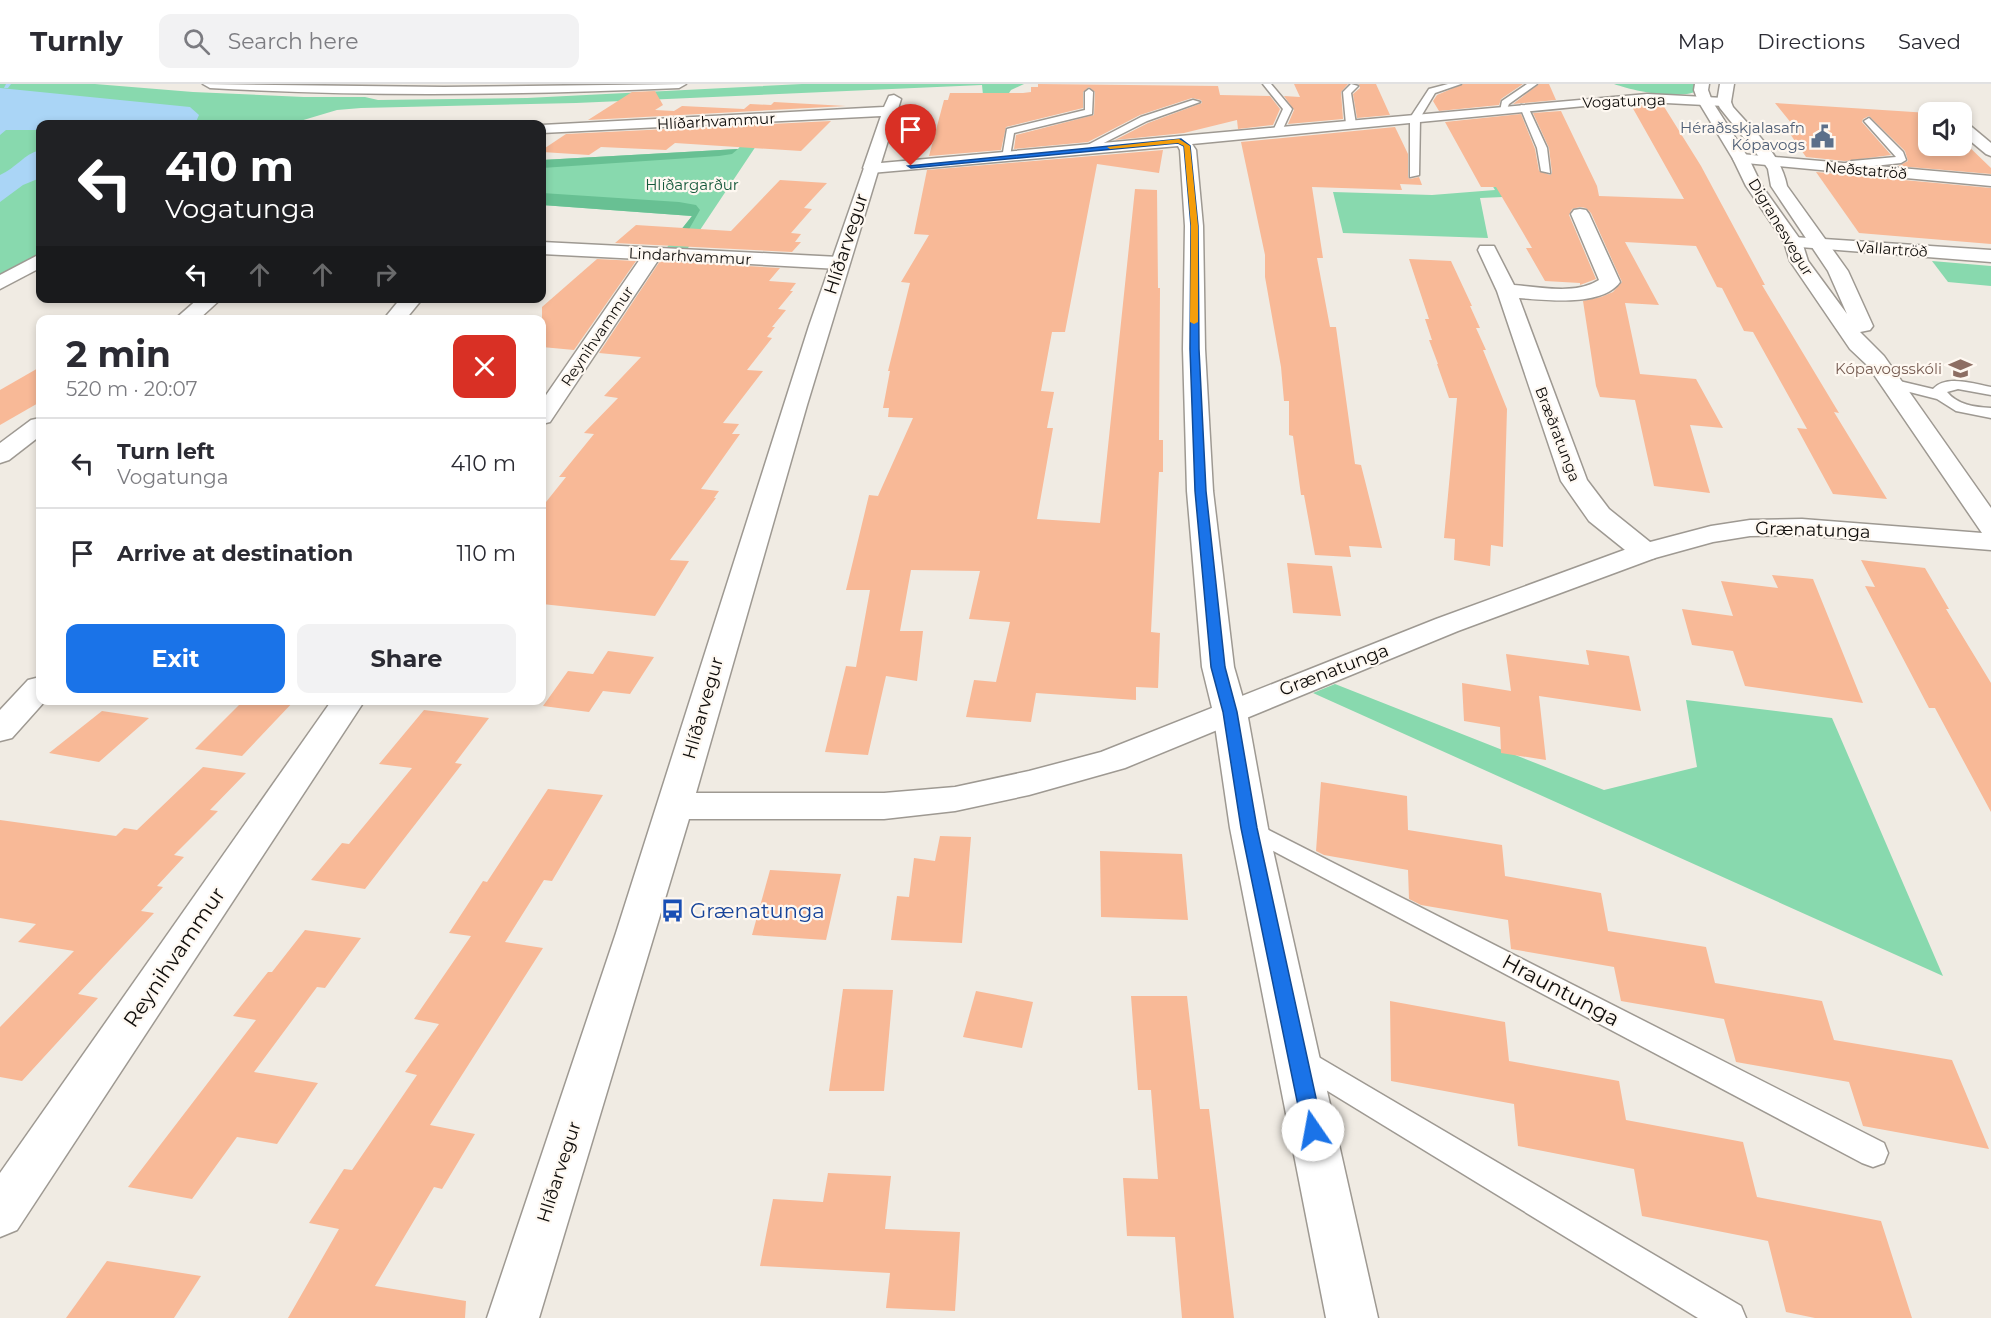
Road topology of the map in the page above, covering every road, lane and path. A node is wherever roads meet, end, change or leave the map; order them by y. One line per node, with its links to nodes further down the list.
1 (210, 84): 2 (street)
2 (679, 84)
3 (1267, 84): 20 (lane)
4 (1457, 84): 16 (lane)
5 (1533, 84): 15 (lane)
6 (1702, 84): 10 (street, Digranesvegur)
7 (1727, 84): 12 (street)
8 (1354, 86): 18 (lane)
9 (1089, 92): 25 (lane)
10 (1705, 101): 12 (street, Vogatunga); 14 (street, Vogatunga); 26 (street, Digranesvegur)
11 (1196, 102): 23 (lane, Vogatunga)
12 (1724, 102): 27 (street, Digranesvegur)
13 (892, 105): 19 (street, Hlíðarhvammur); 28 (street, Hlíðarvegur)
14 (1524, 108): 15 (street, Vogatunga); 30 (lane)
15 (1503, 110): 16 (street, Vogatunga)
16 (1415, 118): 18 (street, Vogatunga); 31 (lane)
17 (1869, 121): 29 (lane)
18 (1351, 124): 20 (street, Vogatunga)
19 (546, 129)
20 (1278, 131): 22 (street, Vogatunga)
21 (1972, 135): 24 (street)
22 (1179, 141): 23 (street, Vogatunga); 61 (street)
23 (1084, 149): 25 (street, Vogatunga)
24 (1991, 151)
25 (1005, 156): 28 (street, Vogatunga)
26 (1741, 159): 27 (street, Neðstatröð); 34 (street, Digranesvegur)
27 (1771, 161): 29 (street, Neðstatröð); 35 (street, Digranesvegur)
28 (871, 168): 41 (street, Hlíðarvegur)
29 (1842, 168): 32 (street, Neðstatröð)
30 (1546, 171)
31 (1414, 175)
32 (1991, 181)
33 (1581, 214): 43 (street)
34 (1793, 242): 35 (street, Vallartröð); 48 (street, Digranesvegur)
35 (1820, 244): 39 (street, Vallartröð); 48 (street, Digranesvegur)
36 (546, 248): 38 (street, Lindarhvammur)
37 (1486, 250): 43 (street, Bræðratunga)
38 (652, 255): 41 (street, Lindarhvammur); 52 (street, Reynihvammur)
39 (1991, 256)
40 (36, 262): 42 (street)
41 (839, 263): 63 (street, Hlíðarvegur)
42 (0, 283)
43 (1507, 291): 58 (street, Bræðratunga)
44 (206, 303): 46 (street)
45 (408, 303): 47 (street)
46 (190, 315)
47 (398, 315)
48 (1876, 361): 49 (street, Digranesvegur)
49 (1891, 383): 51 (lane); 56 (street, Digranesvegur)
50 (1991, 391): 51 (lane)
51 (1941, 396): 53 (lane)
52 (546, 411)
53 (1989, 416)
54 (36, 428): 55 (street)
55 (0, 455)
56 (1991, 527)
57 (1991, 542): 58 (street, Grænatunga)
58 (1645, 552): 61 (street, Grænatunga)
59 (36, 691): 62 (street)
60 (346, 705): 67 (street, Reynihvammur)
61 (1230, 712): 63 (street, Grænatunga); 64 (street)
62 (0, 730)
63 (675, 806): 68 (street, Hlíðarvegur)
64 (1249, 828): 65 (street); 66 (lane, Hrauntunga)
65 (1299, 1060): 69 (street); 70 (lane)
66 (1873, 1153)
67 (0, 1214)
68 (513, 1318)
69 (1352, 1318)
70 (1729, 1318)

